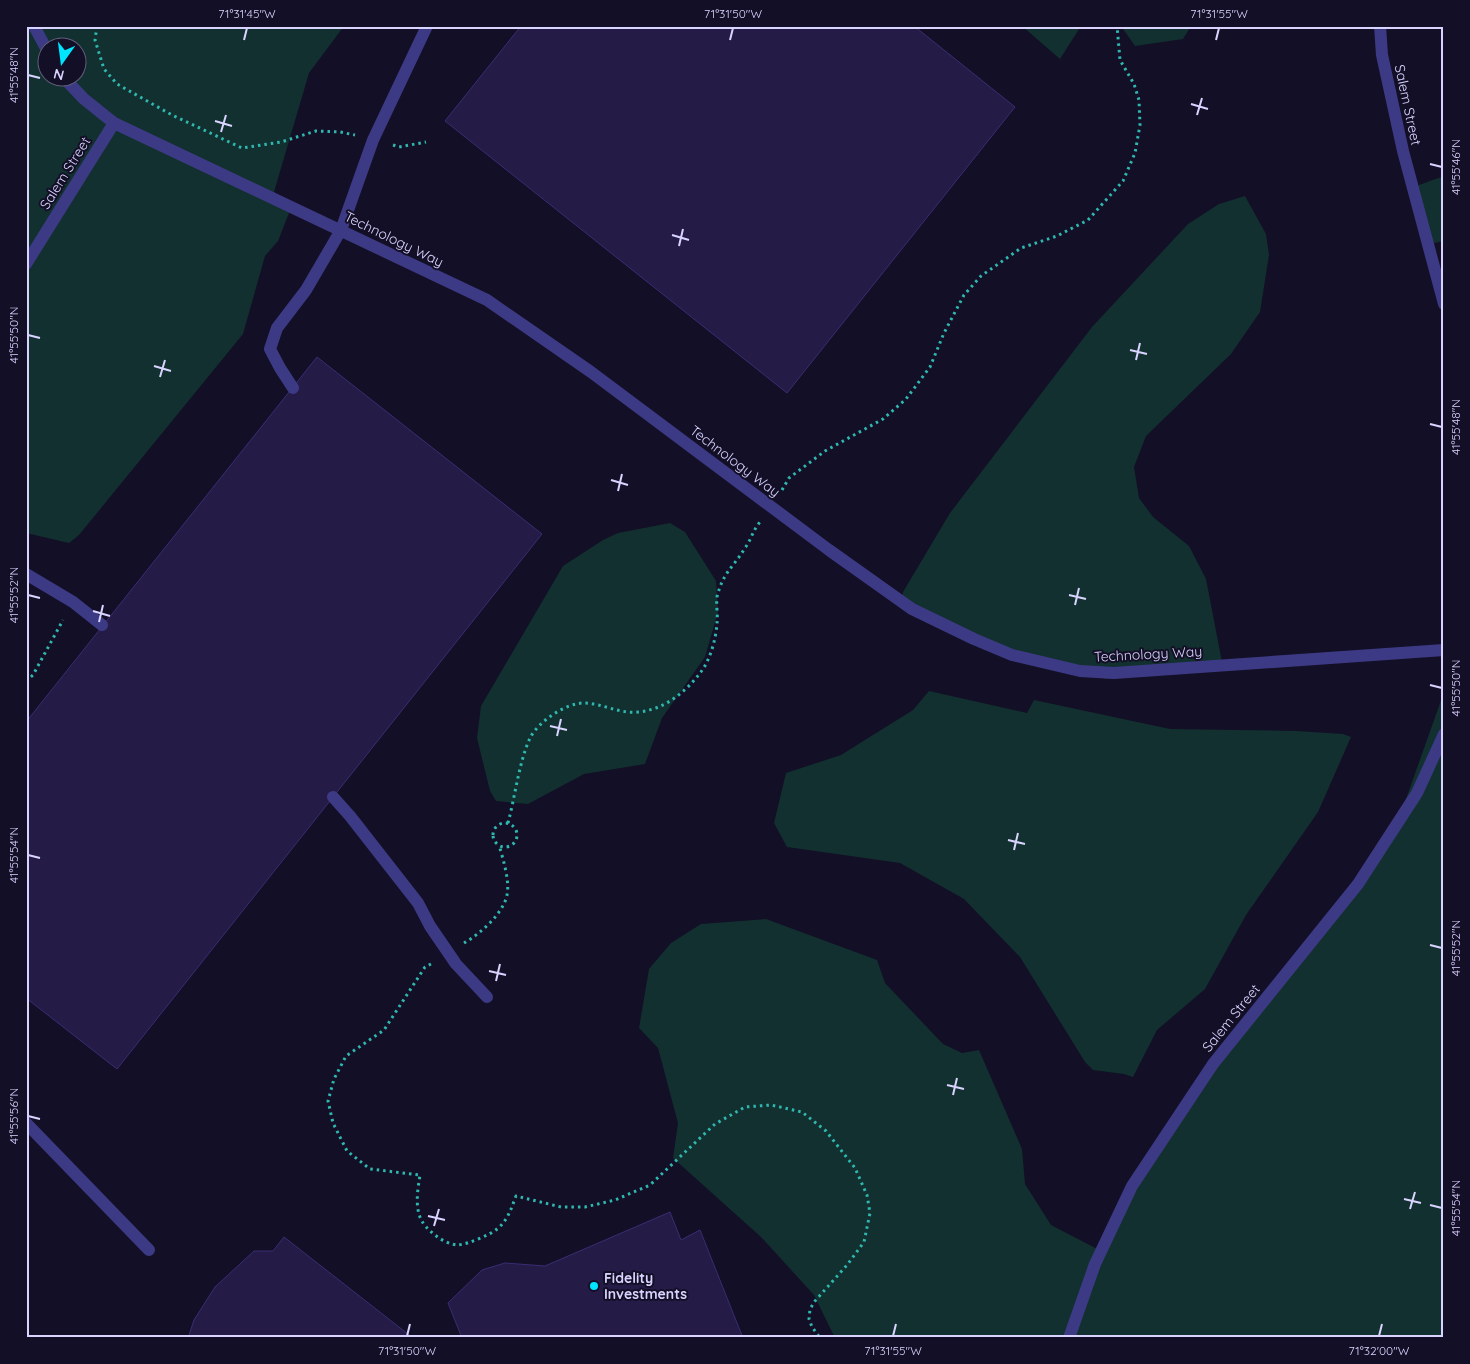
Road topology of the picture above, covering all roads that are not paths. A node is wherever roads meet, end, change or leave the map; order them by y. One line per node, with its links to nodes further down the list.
1 (34, 26): 4 (street)
2 (427, 26): 7 (street)
3 (1380, 26): 9 (street, Salem Street)
4 (40, 38)
5 (74, 88): 6 (street, Technology Way)
6 (114, 123): 7 (street, Technology Way); 8 (street, Salem Street)
7 (341, 230): 10 (street); 13 (street, Technology Way)
8 (26, 264)
9 (1444, 304)
10 (293, 388)
11 (26, 574): 12 (street)
12 (102, 625)
13 (1444, 650)
14 (1444, 734): 19 (street, Salem Street)
15 (333, 797): 16 (street)
16 (487, 998)
17 (26, 1123): 18 (street)
18 (149, 1250)
19 (1069, 1338)

